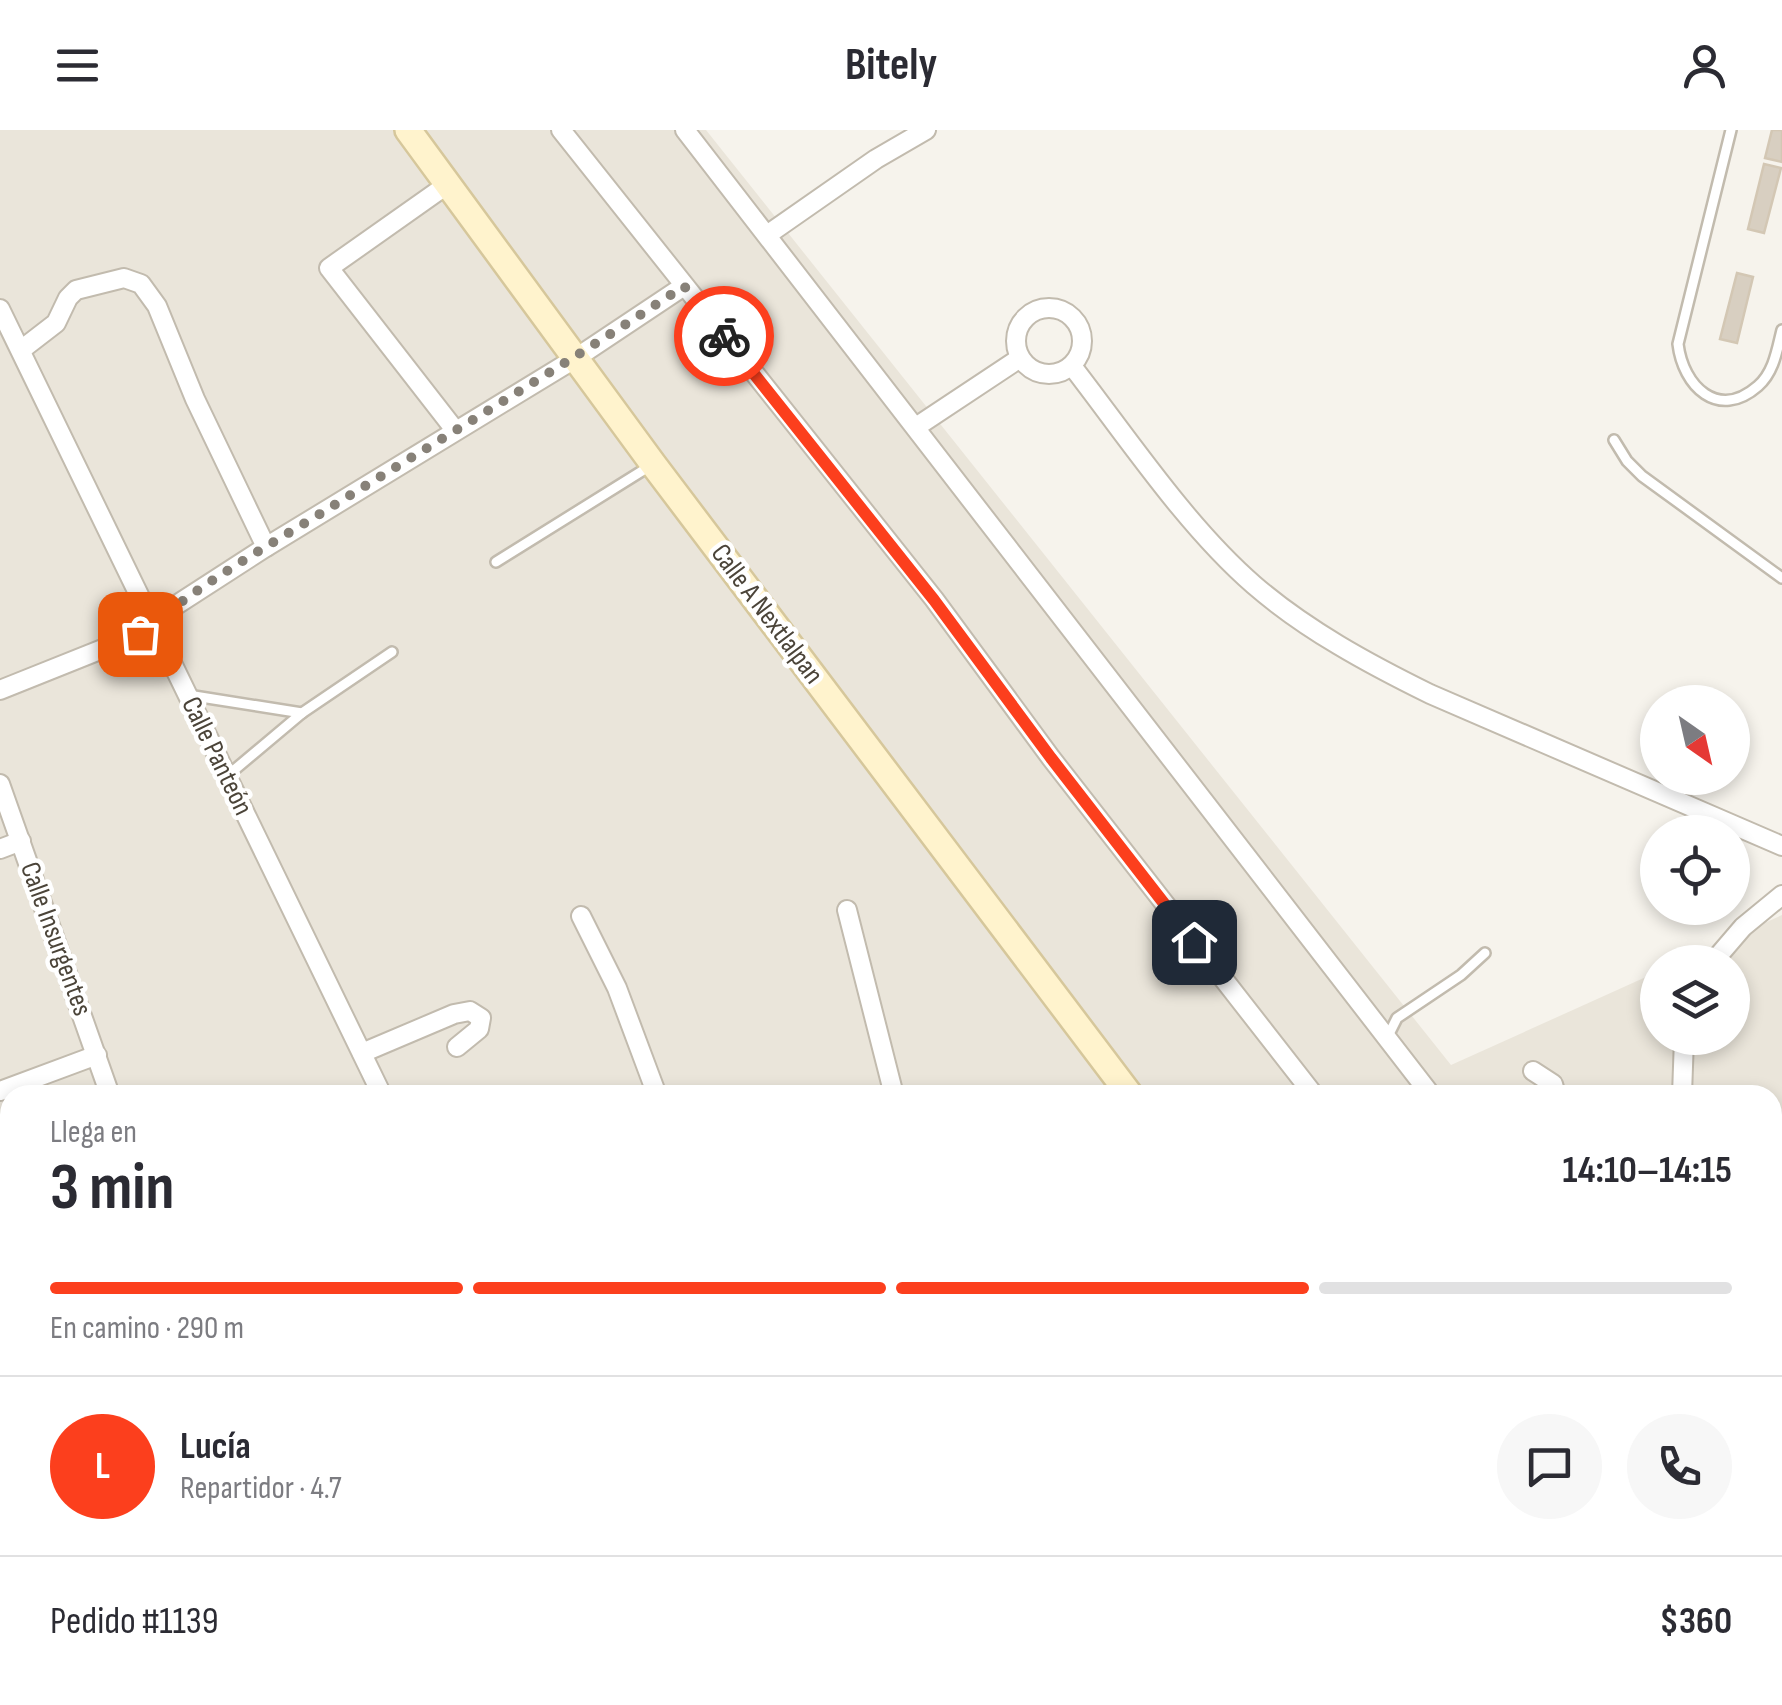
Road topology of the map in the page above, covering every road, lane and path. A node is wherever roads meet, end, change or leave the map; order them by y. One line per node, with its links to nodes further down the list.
1 (408, 130): 6 (main road, Calle A Nextlalpan)
2 (561, 130): 8 (street)
3 (685, 130): 7 (street)
4 (926, 130): 7 (street)
5 (1731, 130): 10 (lane)
6 (448, 184): 12 (main road, Calle A Nextlalpan); 16 (street)
7 (768, 235): 15 (street)
8 (684, 286): 12 (street); 49 (street)
9 (0, 309): 11 (street, Calle Panteón)
10 (1782, 330)
11 (21, 350): 19 (street); 22 (street, Calle Panteón)
12 (576, 358): 16 (street); 18 (main road, Calle A Nextlalpan)
13 (1020, 358): 14 (street); 14 (street); 15 (street)
14 (1072, 366): 30 (street)
15 (916, 428): 37 (street)
16 (455, 430): 19 (street)
17 (1614, 440): 21 (lane)
18 (654, 464): 20 (lane); 48 (main road, Calle A Nextlalpan)
19 (266, 547): 22 (street)
20 (496, 562)
21 (1782, 578)
22 (153, 623): 24 (street); 25 (street, Calle Panteón)
23 (392, 652): 26 (lane)
24 (0, 690)
25 (188, 695): 26 (lane); 27 (street, Calle Panteón)
26 (302, 713): 27 (lane)
27 (227, 776): 39 (street, Calle Panteón)
28 (0, 784): 29 (street, Calle Insurgentes)
29 (21, 841): 31 (street); 40 (street, Calle Insurgentes)
30 (1782, 846)
31 (0, 849)
32 (1782, 895): 35 (street)
33 (847, 910): 47 (street)
34 (581, 916): 46 (street)
35 (1728, 945)
36 (1486, 953): 37 (lane)
37 (1388, 1036): 50 (street)
38 (457, 1047): 39 (street)
39 (362, 1053): 45 (street, Calle Panteón)
40 (97, 1055): 43 (street); 44 (street, Calle Insurgentes)
41 (1683, 1055): 52 (street)
42 (1533, 1071): 51 (street)
43 (16, 1085)
44 (107, 1085)
45 (377, 1085)
46 (653, 1085)
47 (891, 1085)
48 (1122, 1085)
49 (1306, 1085)
50 (1424, 1085)
51 (1553, 1085)
52 (1682, 1085)

